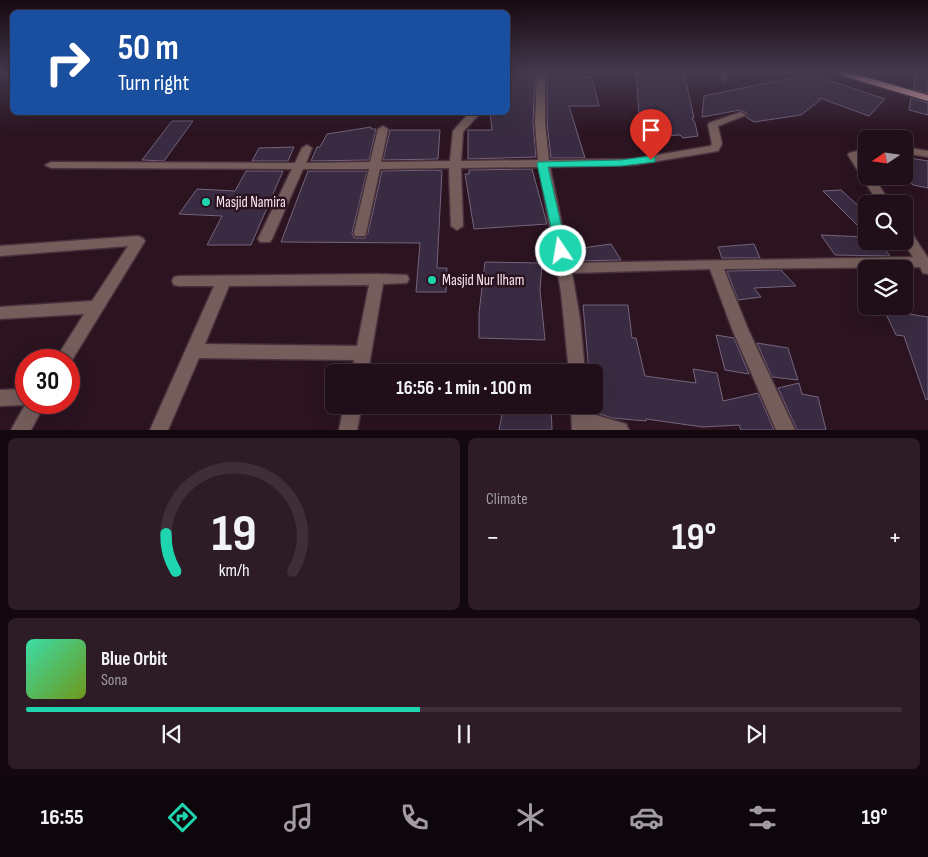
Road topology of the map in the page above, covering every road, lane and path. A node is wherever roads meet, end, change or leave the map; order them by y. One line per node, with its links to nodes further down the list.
1 (539, 93): 12 (street)
2 (910, 93): 3 (highway)
3 (928, 98)
4 (473, 115): 14 (street)
5 (741, 116): 12 (street)
6 (383, 129): 16 (street)
7 (307, 148): 15 (street)
8 (913, 152): 10 (street)
9 (858, 154): 11 (street)
10 (928, 154)
11 (858, 162)
12 (542, 164): 14 (street); 24 (street)
13 (51, 165): 15 (street)
14 (455, 165): 16 (street); 17 (street)
15 (299, 166): 16 (street); 19 (street)
16 (375, 166): 18 (street)
17 (457, 226)
18 (360, 233)
19 (266, 239)
20 (913, 247): 23 (street)
21 (0, 251): 29 (street)
22 (715, 264): 23 (street); 24 (street); 45 (street)
23 (925, 266)
24 (565, 268): 35 (street)
25 (402, 279): 26 (street)
26 (378, 280): 28 (street); 33 (street)
27 (179, 281): 28 (street)
28 (224, 281): 32 (street)
29 (96, 307): 30 (street); 31 (street)
30 (0, 313)
31 (70, 349)
32 (194, 351): 33 (street); 42 (street)
33 (364, 353): 34 (street)
34 (362, 364)
35 (577, 364)
36 (15, 397): 37 (street)
37 (0, 398)
38 (29, 414): 41 (street)
39 (351, 414): 43 (street)
40 (580, 418): 44 (street)
41 (20, 430)
42 (159, 430)
43 (348, 430)
44 (620, 430)
45 (786, 430)

